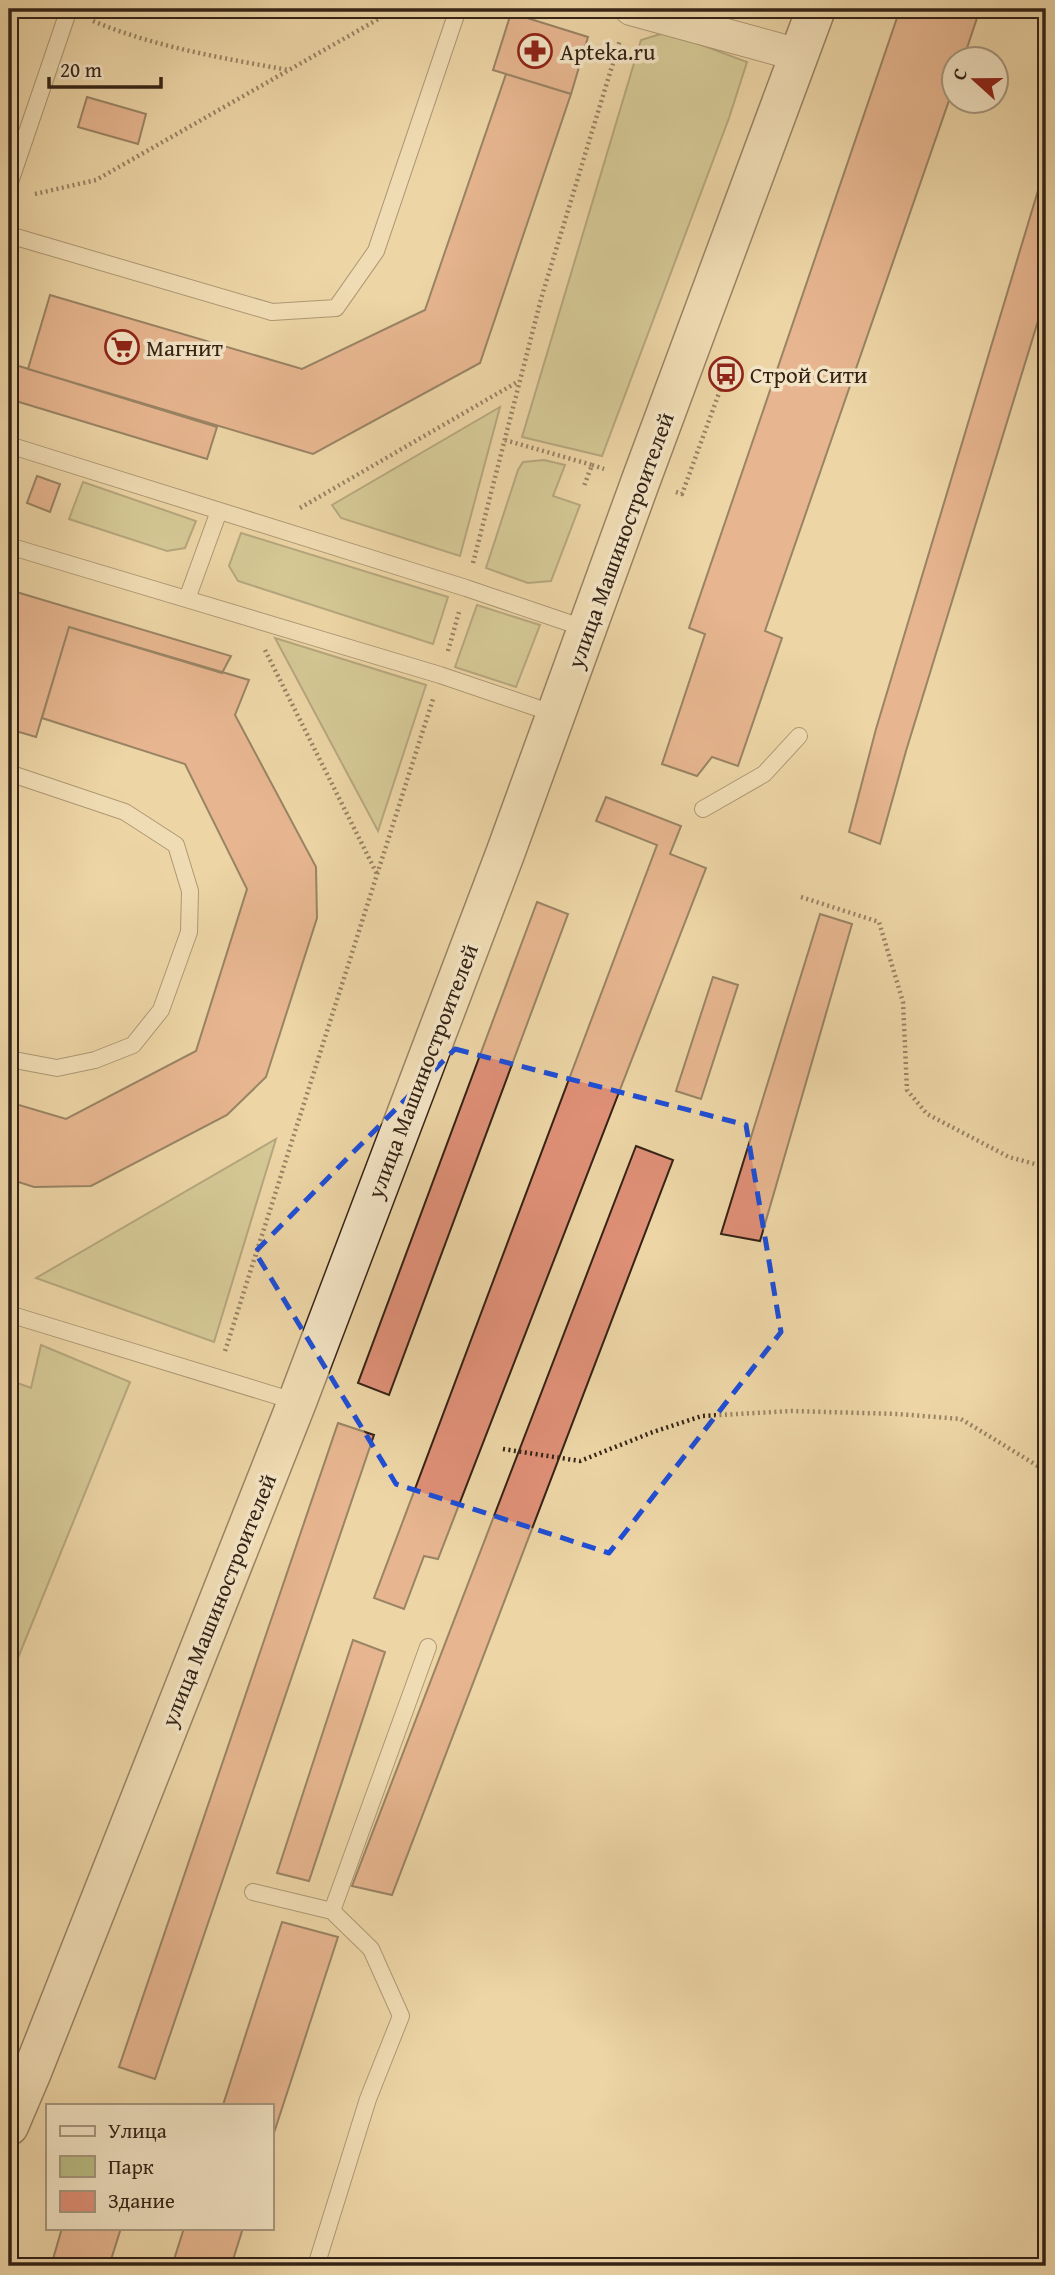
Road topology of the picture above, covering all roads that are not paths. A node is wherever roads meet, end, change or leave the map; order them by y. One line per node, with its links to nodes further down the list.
1 (458, 9): 7 (lane)
2 (631, 9): 5 (street)
3 (816, 9): 5 (main road, улица Машиностроителей)
4 (68, 10): 6 (lane)
5 (799, 55): 12 (main road, улица Машиностроителей)
6 (9, 185)
7 (9, 235)
8 (9, 445): 9 (lane)
9 (219, 511): 11 (lane); 12 (lane)
10 (9, 546): 11 (lane)
11 (187, 599): 13 (lane)
12 (587, 629): 13 (main road, улица Машиностроителей)
13 (555, 714): 19 (main road, улица Машиностроителей)
14 (799, 736): 16 (lane)
15 (9, 773): 17 (lane)
16 (703, 809)
17 (9, 1059)
18 (9, 1314): 19 (lane)
19 (297, 1402): 23 (main road, улица Машиностроителей)
20 (428, 1647): 22 (lane)
21 (253, 1892): 22 (lane)
22 (332, 1911): 24 (lane)
23 (9, 2126)
24 (316, 2266)

